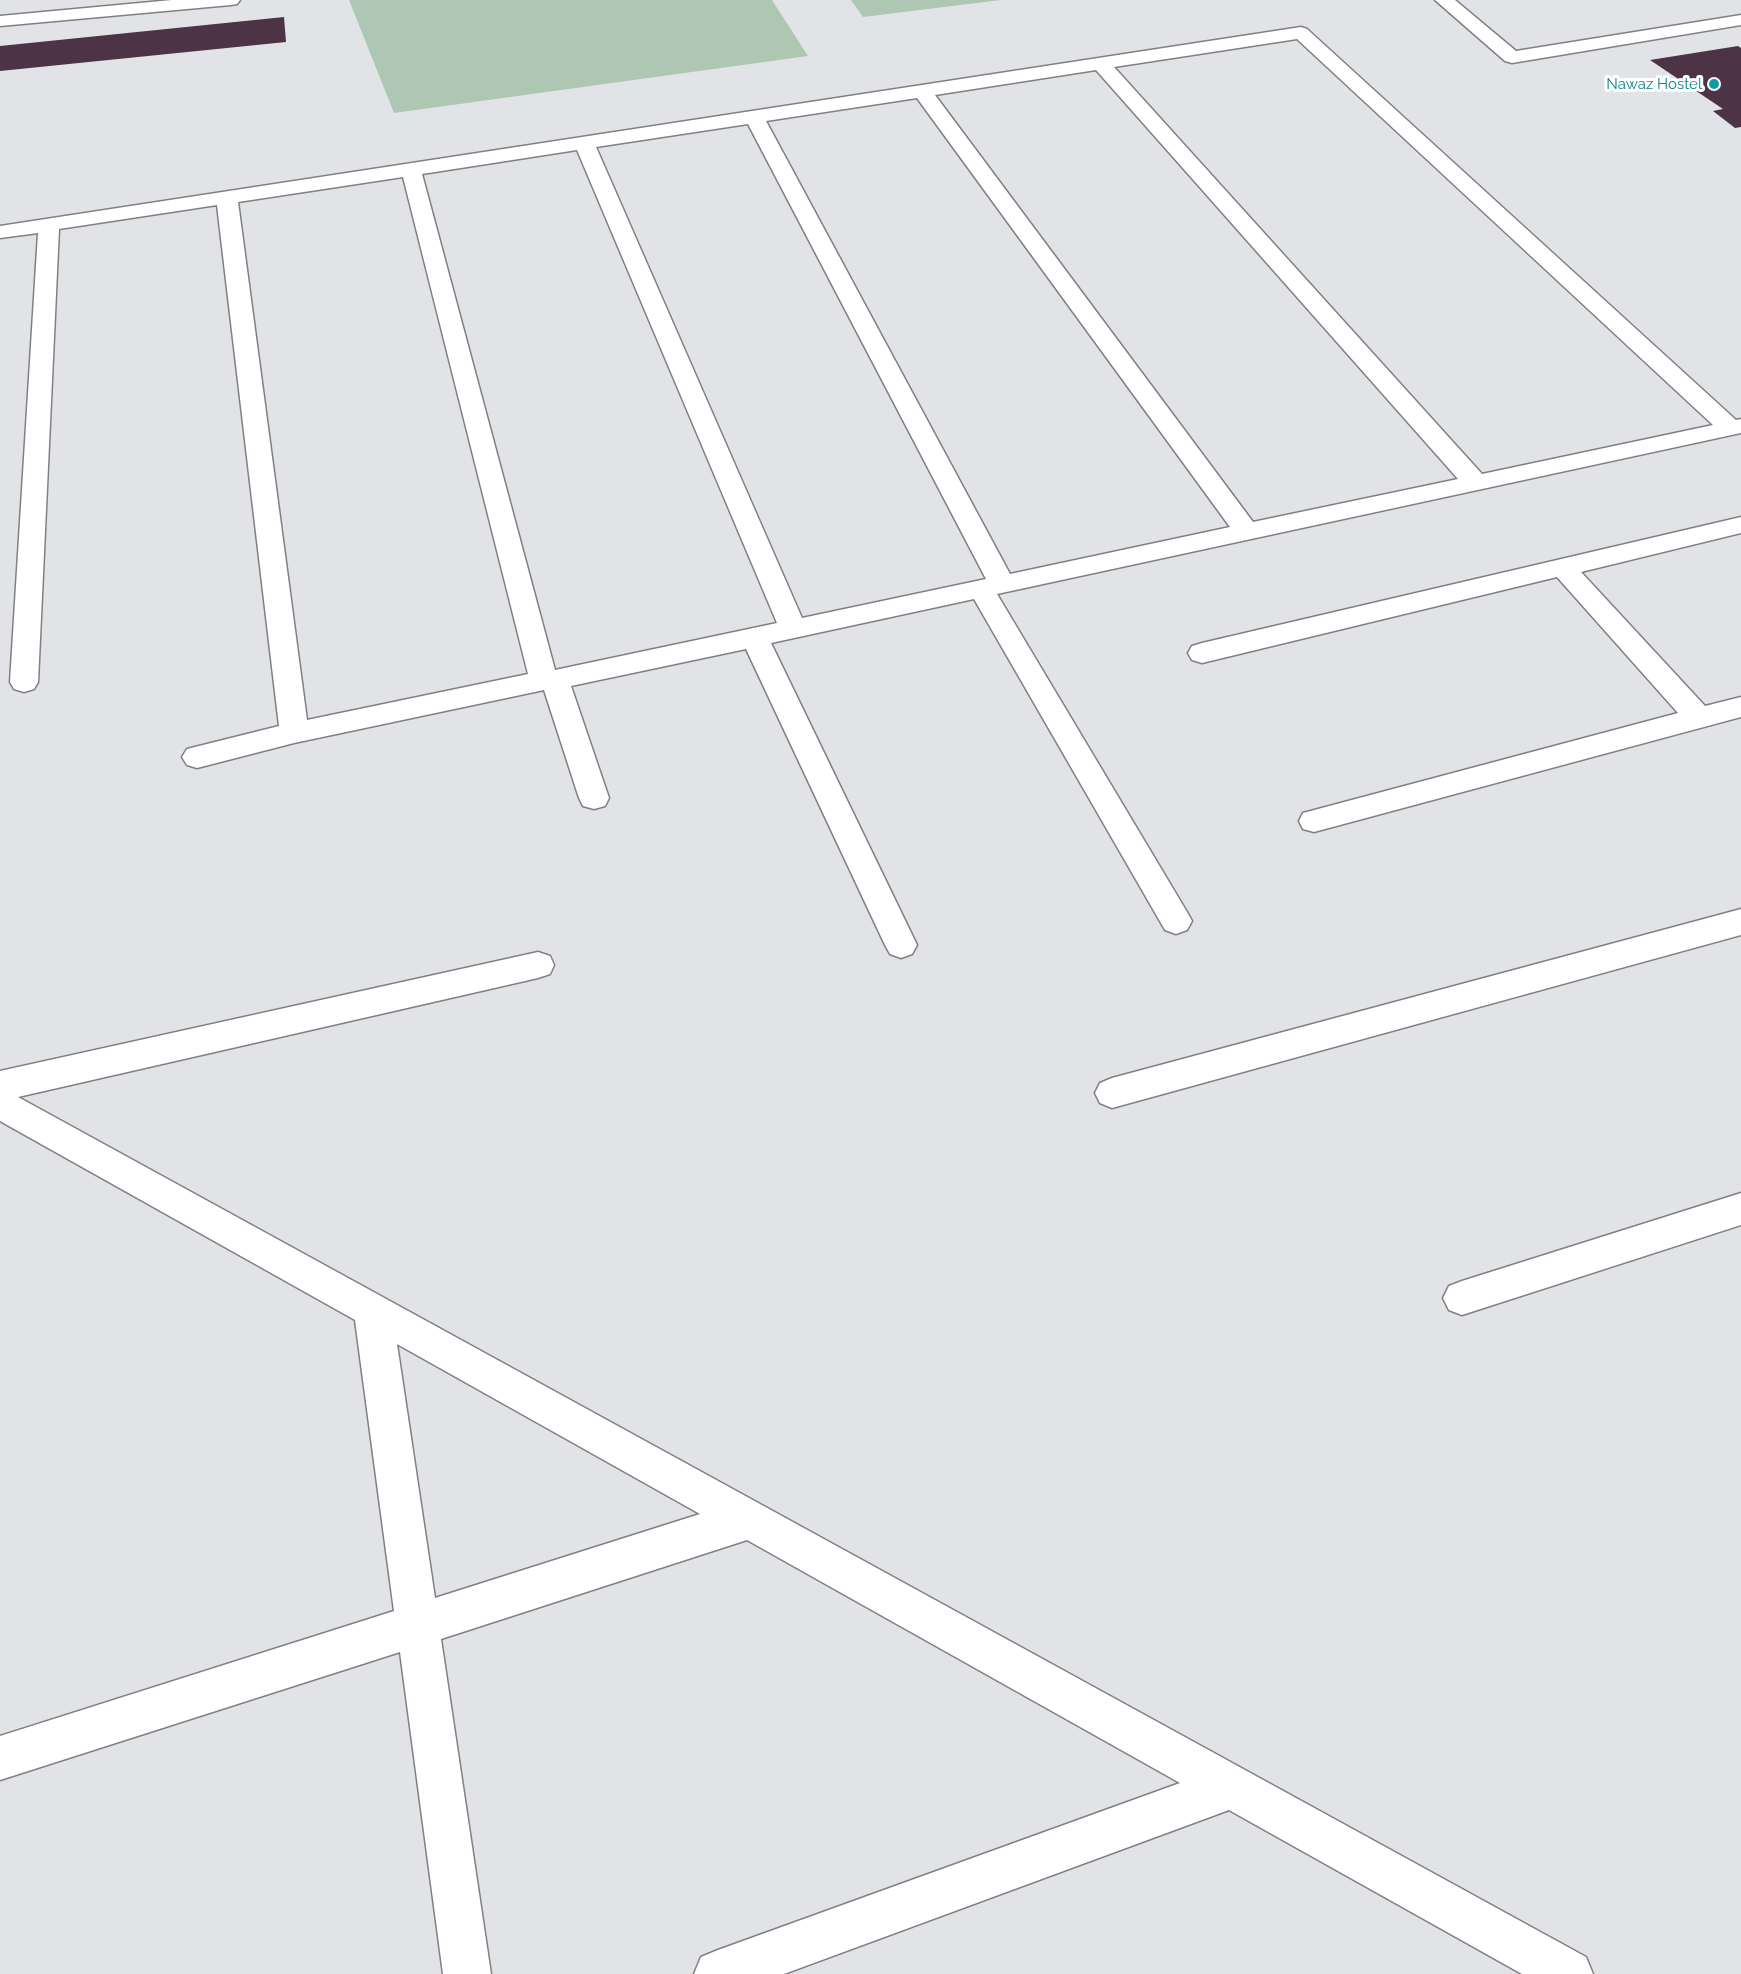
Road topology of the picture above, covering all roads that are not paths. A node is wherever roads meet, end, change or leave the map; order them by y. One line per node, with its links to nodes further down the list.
1 (231, 0): 4 (street)
2 (1444, 0): 3 (street)
3 (1741, 20)
4 (0, 21)
5 (1101, 64): 6 (street); 13 (street); 14 (street)
6 (922, 91): 7 (street); 16 (street)
7 (754, 117): 8 (street); 18 (street)
8 (584, 143): 9 (street); 19 (street)
9 (411, 169): 10 (street); 22 (street)
10 (227, 198): 11 (street); 26 (street)
11 (49, 225): 12 (street); 23 (street)
12 (0, 232)
13 (1736, 427): 14 (street)
14 (1476, 483): 16 (street)
15 (1741, 525): 17 (street)
16 (1247, 532): 18 (street)
17 (1563, 568): 21 (street); 25 (street)
18 (991, 586): 19 (street); 30 (street)
19 (793, 629): 20 (street)
20 (754, 637): 22 (street); 32 (street)
21 (1202, 653)
22 (549, 680): 26 (street); 28 (street)
23 (24, 682)
24 (1741, 707): 25 (street)
25 (1699, 718): 29 (street)
26 (294, 733): 27 (street)
27 (197, 757)
28 (594, 798)
29 (1314, 821)
30 (1176, 921)
31 (1741, 922): 35 (street)
32 (901, 945)
33 (538, 965): 34 (street)
34 (0, 1086)
35 (1112, 1093)
36 (0, 1104): 39 (street)
37 (1741, 1209): 38 (street)
38 (1462, 1298)
39 (373, 1311): 40 (street); 41 (street)
40 (748, 1519): 41 (street); 43 (street)
41 (417, 1625): 42 (street); 44 (street)
42 (0, 1758)
43 (1231, 1787): 45 (street); 46 (street)
44 (467, 1974)
45 (718, 1974)
46 (1569, 1974)

